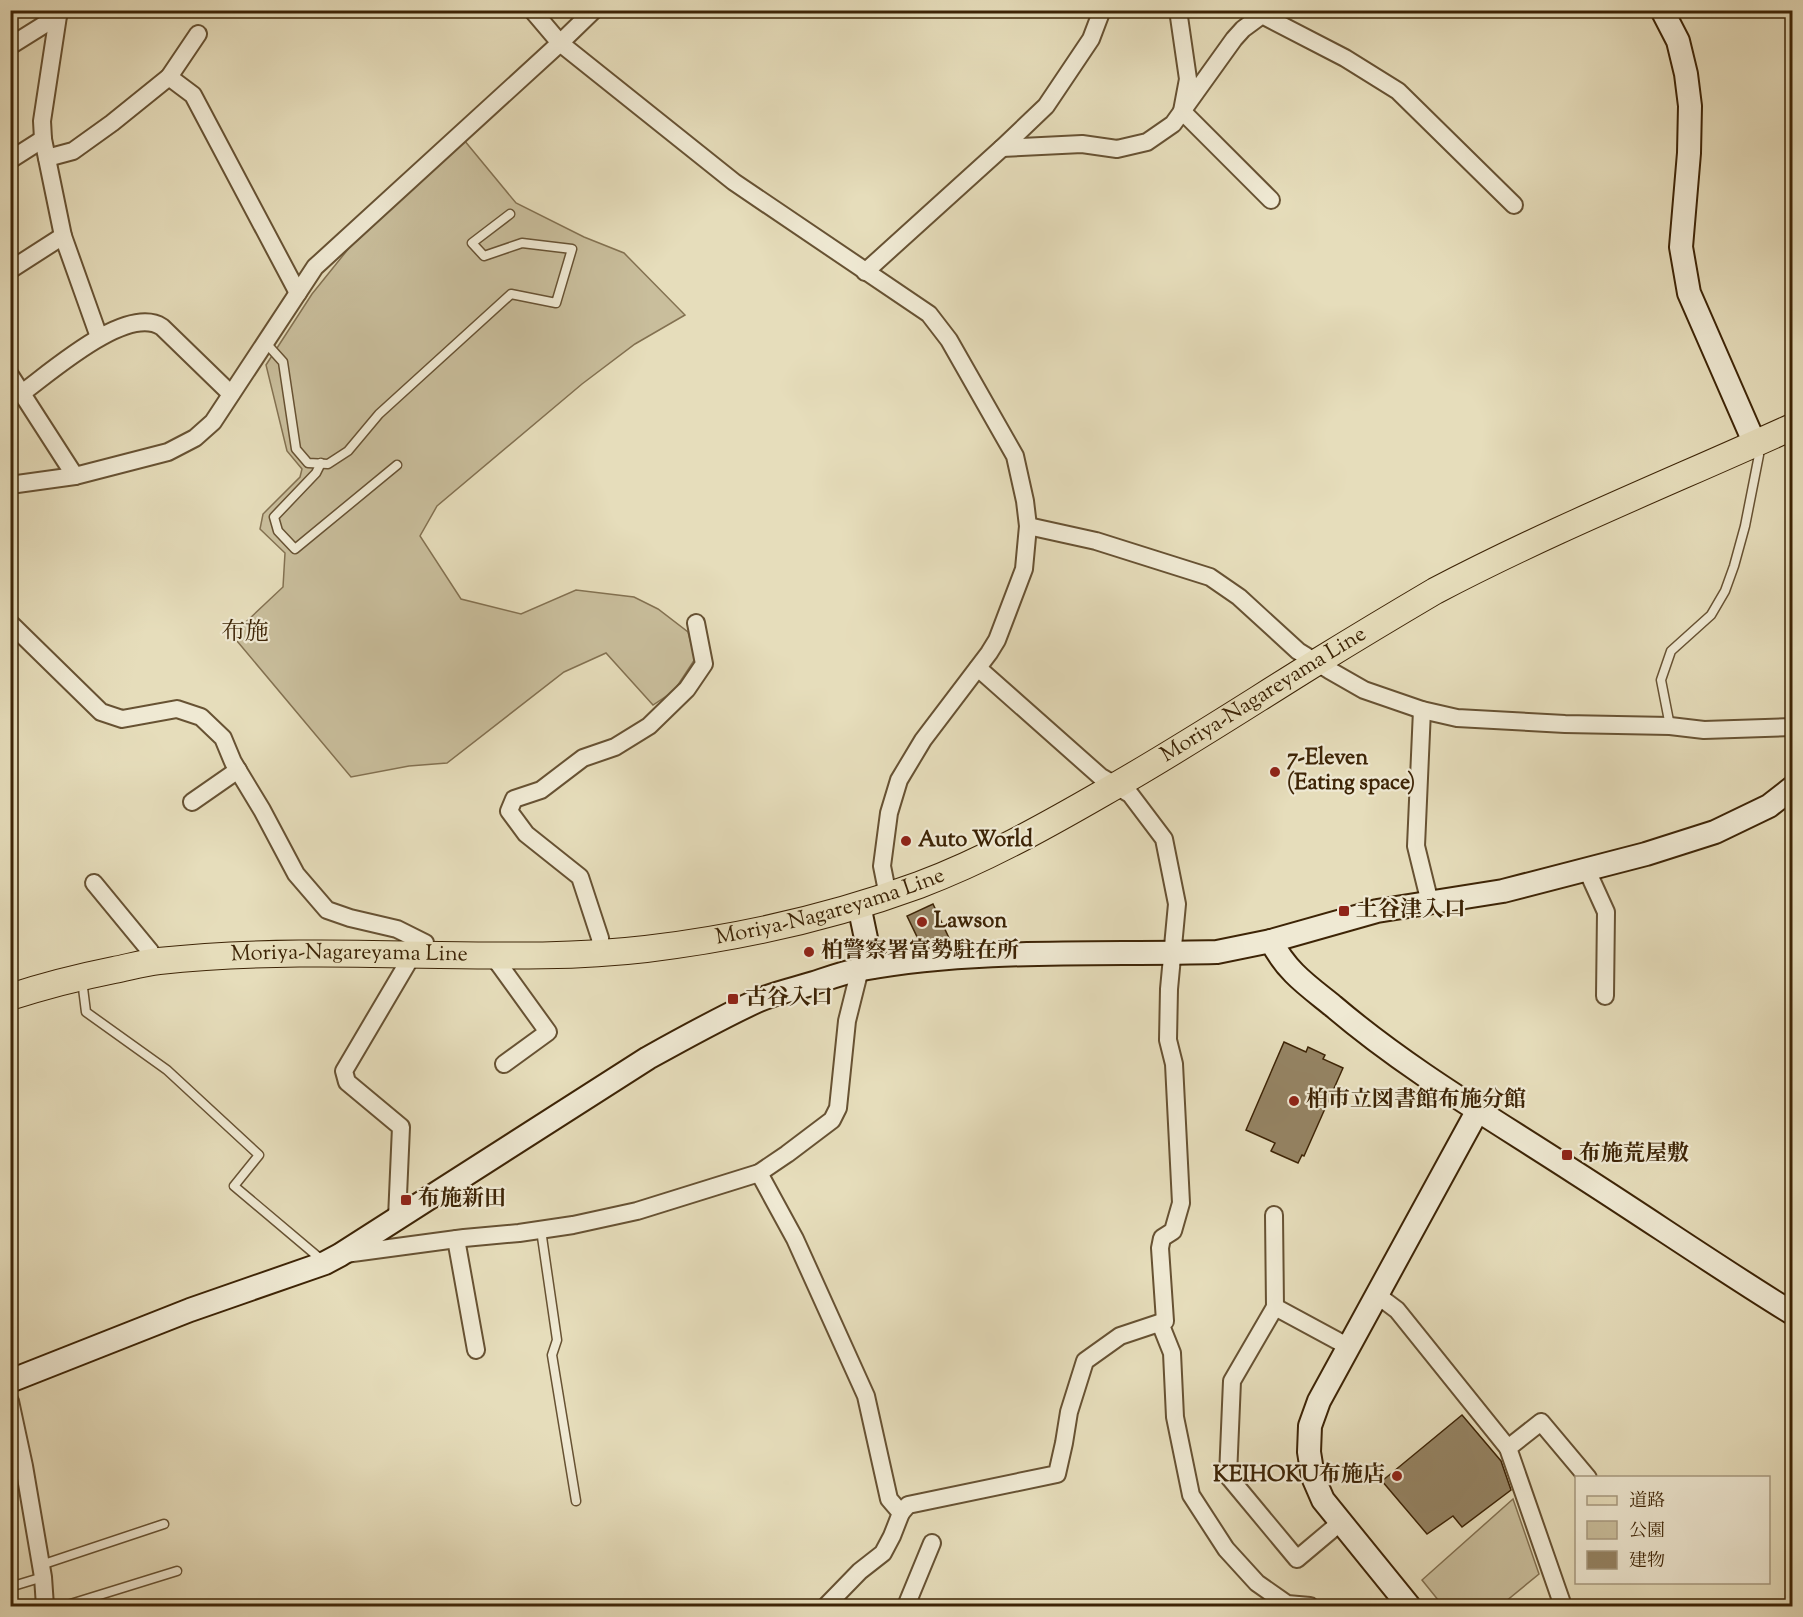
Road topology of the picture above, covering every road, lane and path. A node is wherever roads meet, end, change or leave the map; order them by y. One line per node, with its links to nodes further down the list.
1 (532, 10): 8 (street)
2 (594, 10): 8 (street)
3 (1102, 10): 13 (street)
4 (1178, 10): 11 (street)
5 (1662, 10): 29 (street)
6 (56, 13): 9 (street); 12 (street)
7 (198, 34): 10 (street)
8 (560, 43): 21 (street); 22 (street)
9 (10, 46)
10 (169, 77): 14 (street); 22 (street)
11 (1182, 111): 13 (street); 16 (street); 17 (street)
12 (43, 139): 14 (street); 15 (street)
13 (1002, 148): 21 (street)
14 (47, 158): 19 (street)
15 (10, 160)
16 (1271, 200)
17 (1514, 205)
18 (510, 214): 30 (lane)
19 (63, 236): 20 (street); 23 (street)
20 (10, 270)
21 (865, 272): 34 (street)
22 (298, 293): 24 (street)
23 (99, 337): 26 (street); 27 (street)
24 (265, 342): 27 (street); 30 (lane)
25 (10, 375): 26 (street)
26 (22, 393): 32 (street)
27 (231, 394): 32 (street)
28 (1792, 427): 29 (main road, Moriya-Nagareyama Line)
29 (1755, 444): 37 (main road, Moriya-Nagareyama Line); 40 (lane)
30 (321, 464): 31 (lane)
31 (397, 465)
32 (75, 476): 33 (street)
33 (14, 480)
34 (1028, 526): 37 (street); 38 (street)
35 (10, 623): 42 (street)
36 (696, 623): 52 (street)
37 (1317, 662): 39 (street); 43 (main road, Moriya-Nagareyama Line)
38 (978, 668): 43 (street); 48 (street)
39 (1422, 710): 40 (street); 49 (street)
40 (1670, 726): 41 (street)
41 (1792, 728)
42 (238, 770): 45 (street); 54 (street)
43 (1116, 786): 48 (main road, Moriya-Nagareyama Line); 53 (street)
44 (1792, 788): 46 (street)
45 (192, 802)
46 (1586, 868): 49 (street); 59 (street)
47 (94, 883): 56 (street)
48 (888, 896): 50 (main road, Moriya-Nagareyama Line)
49 (1430, 903): 51 (street)
50 (859, 905): 52 (main road, Moriya-Nagareyama Line); 57 (street)
51 (1271, 941): 53 (street); 62 (street)
52 (601, 953): 55 (main road, Moriya-Nagareyama Line)
53 (1171, 953): 57 (street); 72 (street)
54 (419, 954): 55 (main road, Moriya-Nagareyama Line); 56 (main road, Moriya-Nagareyama Line); 65 (street)
55 (492, 955): 61 (street)
56 (154, 962): 58 (main road, Moriya-Nagareyama Line)
57 (866, 968): 63 (street); 65 (street)
58 (82, 977): 60 (main road, Moriya-Nagareyama Line); 68 (lane)
59 (1605, 996)
60 (10, 997)
61 (504, 1064)
62 (1478, 1110): 69 (street); 71 (street)
63 (759, 1173): 66 (street); 80 (street)
64 (1274, 1215): 70 (street)
65 (397, 1218): 68 (street)
66 (541, 1230): 67 (street); 79 (lane)
67 (456, 1239): 68 (street); 74 (street)
68 (332, 1259): 75 (street)
69 (1377, 1295): 73 (street); 77 (street)
70 (1275, 1307): 73 (street); 81 (street)
71 (1792, 1313)
72 (1160, 1323): 80 (street); 91 (street)
73 (1349, 1347): 81 (street)
74 (476, 1350)
75 (10, 1381)
76 (10, 1401): 84 (street)
77 (1508, 1448): 78 (street); 93 (street)
78 (1586, 1476)
79 (576, 1500)
80 (901, 1513): 89 (street)
81 (1341, 1522): 92 (street)
82 (164, 1524): 84 (lane)
83 (932, 1543): 90 (street)
84 (42, 1571): 86 (lane); 87 (street)
85 (177, 1571): 88 (lane)
86 (10, 1587)
87 (45, 1606)
88 (64, 1606)
89 (826, 1606)
90 (906, 1606)
91 (1310, 1606)
92 (1409, 1606)
93 (1563, 1606)

